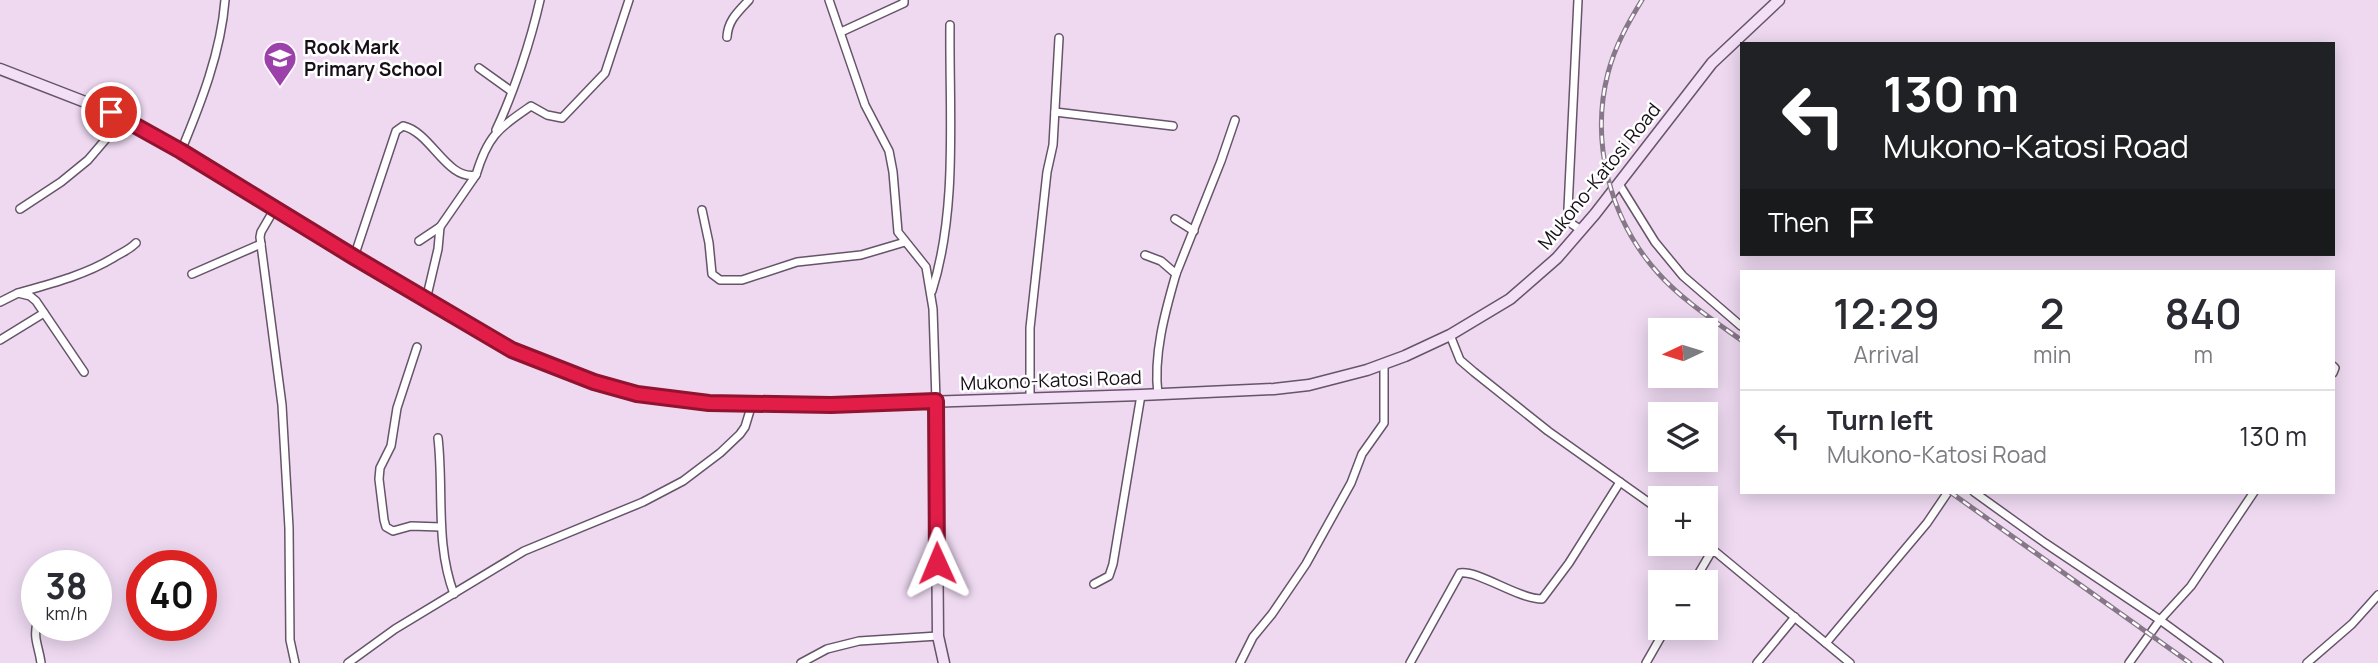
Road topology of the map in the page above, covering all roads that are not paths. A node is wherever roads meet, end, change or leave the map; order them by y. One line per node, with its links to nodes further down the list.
1 (225, 0): 21 (street)
2 (540, 0): 15 (street)
3 (629, 0): 20 (street)
4 (749, 0): 11 (street)
5 (829, 0): 10 (street)
6 (904, 0): 10 (street)
7 (1578, 0): 29 (street)
8 (1779, 0): 23 (main road, Mukono-Katosi Road)
9 (950, 26): 41 (street)
10 (841, 32): 32 (street)
11 (727, 37)
12 (1059, 38): 16 (street)
13 (479, 68): 15 (street)
14 (0, 69): 17 (main road, Mukono-Katosi Road)
15 (511, 91): 20 (street)
16 (1055, 112): 19 (street); 54 (street)
17 (122, 119): 21 (main road, Mukono-Katosi Road); 25 (street)
18 (1235, 120): 30 (street)
19 (1173, 126)
20 (494, 134): 22 (street)
21 (181, 151): 24 (main road, Mukono-Katosi Road)
22 (476, 175): 28 (street); 36 (street)
23 (1619, 184): 29 (main road, Mukono-Katosi Road); 46 (street)
24 (275, 208): 34 (street); 36 (main road, Mukono-Katosi Road)
25 (20, 209)
26 (702, 210): 32 (street)
27 (1175, 219): 30 (street)
28 (440, 227): 31 (street); 43 (street)
29 (1581, 230): 47 (main road, Mukono-Katosi Road)
30 (1194, 231): 38 (street)
31 (419, 240)
32 (905, 242): 41 (street)
33 (136, 243): 40 (street)
34 (261, 244): 37 (street); 76 (street)
35 (1145, 255): 38 (street)
36 (354, 257): 43 (main road, Mukono-Katosi Road)
37 (192, 274)
38 (1176, 274): 53 (street)
39 (0, 290): 42 (street)
40 (18, 293): 42 (street); 45 (street)
41 (931, 295): 55 (street)
42 (8, 296): 44 (street)
43 (426, 300): 56 (main road, Mukono-Katosi Road)
44 (0, 302)
45 (44, 313): 48 (street); 51 (street)
46 (1740, 325)
47 (1450, 335): 50 (main road, Mukono-Katosi Road); 58 (street)
48 (0, 340)
49 (416, 346): 63 (street)
50 (1384, 363): 53 (main road, Mukono-Katosi Road); 80 (street)
51 (84, 372)
52 (1141, 395): 53 (main road, Mukono-Katosi Road); 54 (main road, Mukono-Katosi Road); 65 (street)
53 (1158, 395)
54 (1030, 399): 55 (main road, Mukono-Katosi Road)
55 (936, 401): 56 (main road, Mukono-Katosi Road); 70 (main road)
56 (752, 404): 66 (street)
57 (438, 438): 63 (street)
58 (1620, 482): 62 (street); 81 (street)
59 (1947, 494): 73 (street)
60 (1977, 494): 69 (street)
61 (2253, 494): 69 (street)
62 (1648, 502)
63 (441, 527): 66 (street)
64 (1718, 554): 68 (street)
65 (1094, 584)
66 (454, 594): 77 (street)
67 (2378, 595): 86 (street)
68 (1795, 617): 73 (street); 83 (street)
69 (2160, 620): 74 (street); 85 (street)
70 (938, 636): 78 (street); 79 (main road)
71 (1659, 640): 82 (street)
72 (36, 641): 75 (street)
73 (1826, 643): 84 (street)
74 (2131, 662)
75 (41, 663)
76 (295, 663)
77 (348, 663)
78 (801, 663)
79 (944, 663)
80 (1240, 663)
81 (1410, 663)
82 (1646, 663)
83 (1757, 663)
84 (1850, 663)
85 (2219, 663)
86 (2307, 663)

